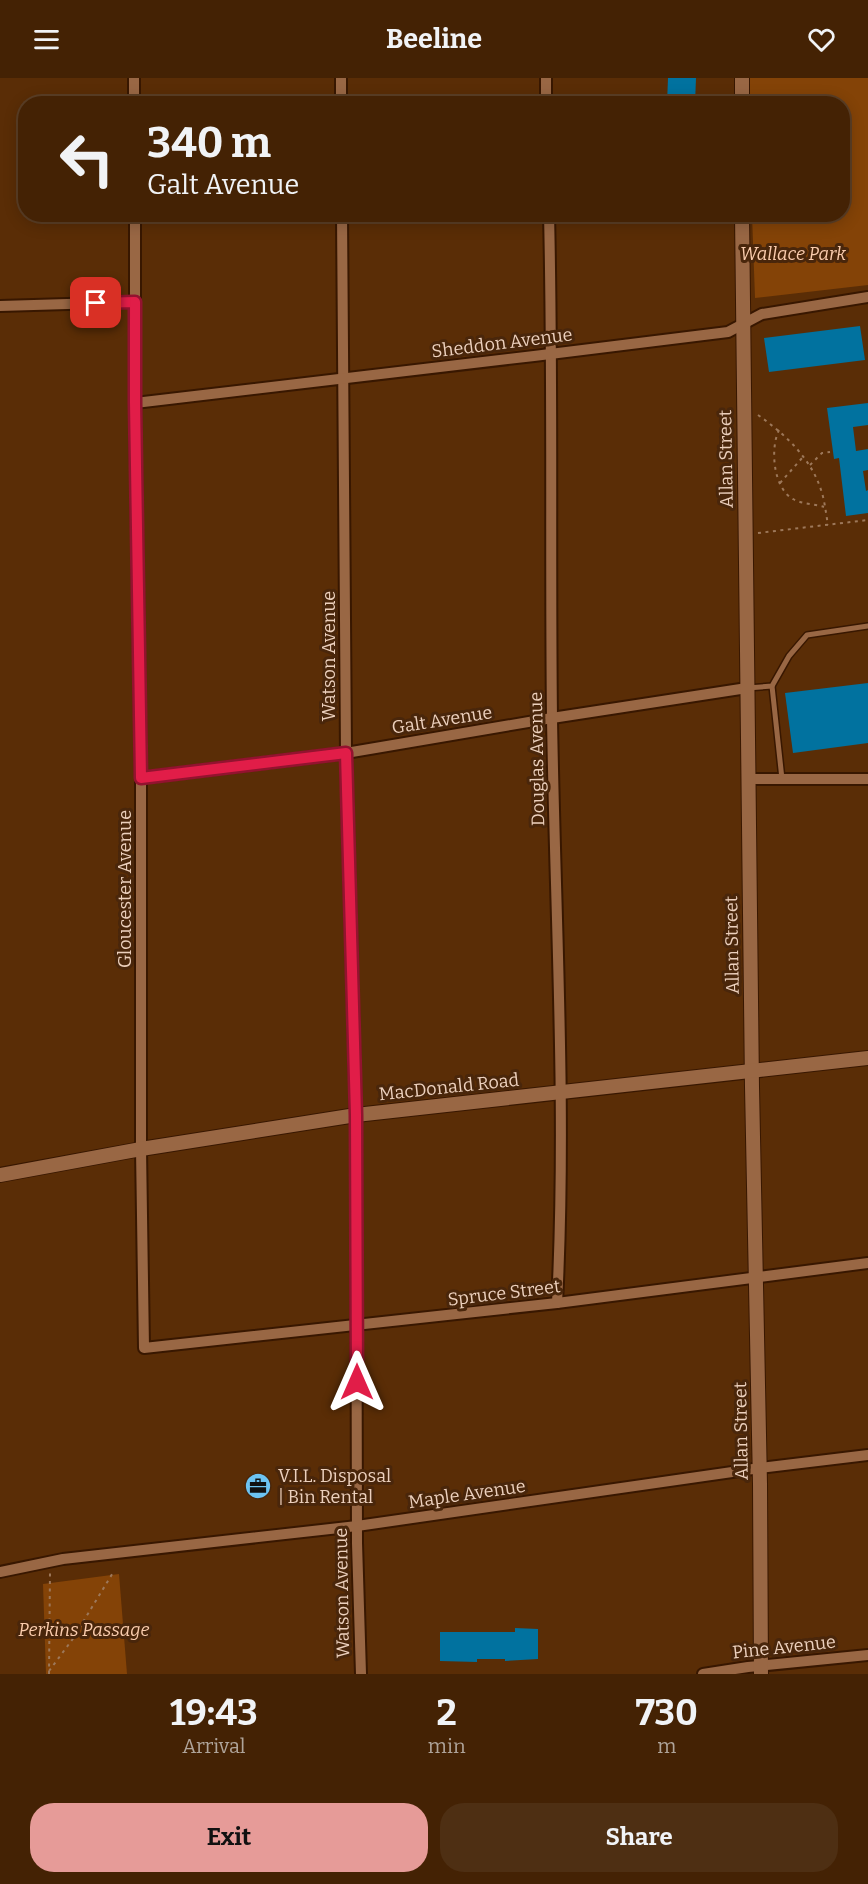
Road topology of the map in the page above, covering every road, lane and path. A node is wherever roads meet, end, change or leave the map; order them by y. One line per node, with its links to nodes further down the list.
1 (134, 78): 5 (street)
2 (341, 78): 6 (street)
3 (546, 78): 7 (street)
4 (742, 78): 8 (street)
5 (134, 96)
6 (341, 96)
7 (546, 96)
8 (742, 96)
9 (135, 222): 14 (street, Gloucester Avenue)
10 (342, 222): 18 (street, Watson Avenue)
11 (549, 222): 17 (street, Douglas Avenue)
12 (742, 222): 16 (street, Allan Street)
13 (868, 297): 16 (street, Sheddon Avenue)
14 (135, 302): 15 (street); 19 (street, Gloucester Avenue)
15 (0, 306)
16 (742, 325): 17 (street, Sheddon Avenue); 20 (street, Allan Street)
17 (552, 354): 18 (street, Sheddon Avenue); 33 (street, Douglas Avenue)
18 (344, 378): 19 (street, Sheddon Avenue); 34 (street, Watson Avenue)
19 (135, 403): 35 (street, Gloucester Avenue)
20 (743, 405): 21 (path); 29 (street, Allan Street)
21 (779, 430): 23 (path); 25 (path)
22 (830, 452): 24 (path)
23 (803, 457): 24 (path); 25 (path)
24 (810, 465): 26 (path)
25 (780, 483): 26 (path)
26 (825, 507): 28 (path)
27 (868, 520): 28 (path)
28 (828, 525): 29 (path)
29 (745, 535): 32 (street, Allan Street)
30 (868, 626): 31 (lane)
31 (772, 686): 32 (lane); 37 (lane)
32 (747, 688): 33 (street, Galt Avenue); 36 (street, Allan Street)
33 (552, 718): 34 (street, Galt Avenue); 41 (street, Douglas Avenue)
34 (346, 753): 35 (street, Galt Avenue); 42 (street, Watson Avenue)
35 (141, 778): 43 (street, Gloucester Avenue)
36 (748, 779): 37 (street); 40 (street, Allan Street)
37 (782, 779): 38 (street)
38 (868, 779)
39 (868, 1058): 40 (street, MacDonald Road)
40 (752, 1071): 41 (street, MacDonald Road); 46 (street, Allan Street)
41 (561, 1093): 42 (street, MacDonald Road); 47 (street, Douglas Avenue)
42 (356, 1115): 43 (street, MacDonald Road); 48 (street, Watson Avenue)
43 (141, 1149): 44 (street, MacDonald Road); 49 (street, Gloucester Avenue)
44 (0, 1175)
45 (868, 1263): 46 (street, Spruce Street)
46 (755, 1277): 47 (street, Spruce Street); 51 (street, Allan Street)
47 (556, 1304): 48 (street, Spruce Street)
48 (357, 1326): 49 (street, Spruce Street); 52 (street, Watson Avenue)
49 (144, 1348)
50 (868, 1455): 51 (street, Maple Avenue)
51 (760, 1468): 52 (street, Maple Avenue); 57 (street, Allan Street)
52 (357, 1526): 53 (street, Maple Avenue); 59 (street, Watson Avenue)
53 (50, 1562): 55 (street, Maple Avenue); 58 (path)
54 (114, 1571): 58 (path)
55 (0, 1572)
56 (868, 1655): 57 (street, Pine Avenue)
57 (761, 1670): 60 (street, Pine Avenue)
58 (49, 1672)
59 (360, 1674)
60 (703, 1674)

